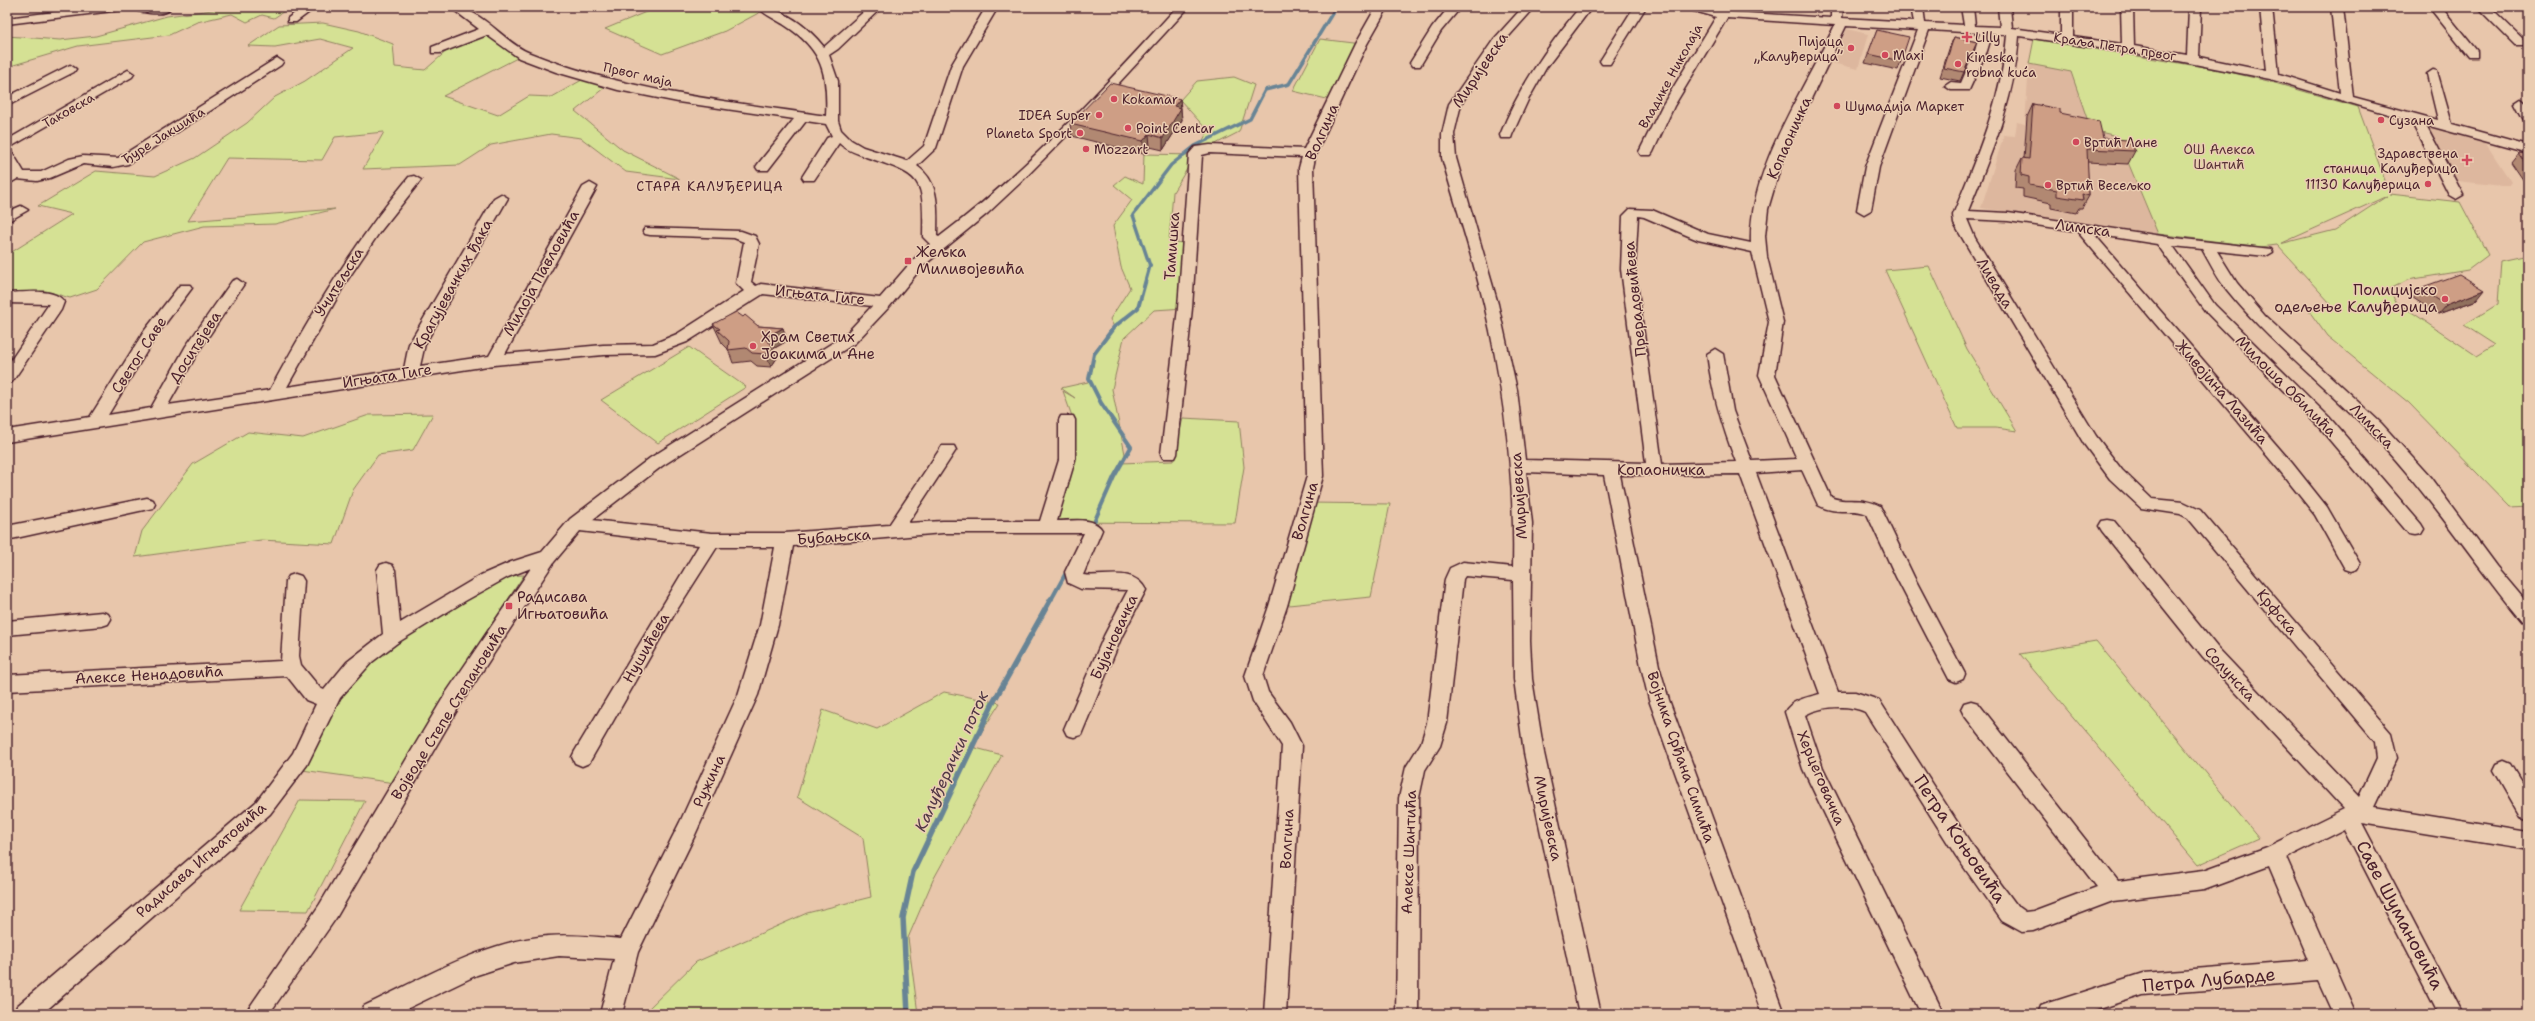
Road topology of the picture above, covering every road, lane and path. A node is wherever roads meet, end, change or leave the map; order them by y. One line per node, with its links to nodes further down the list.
1 (40, 7): 30 (street)
2 (121, 7): 26 (street)
3 (137, 7): 28 (street)
4 (310, 7): 31 (street)
5 (456, 7): 37 (street, Првог маја)
6 (876, 7): 43 (street)
7 (992, 7): 69 (street)
8 (1183, 7): 84 (street, Војводе Степе Степановића)
9 (1382, 7): 67 (street, Волгина)
10 (1454, 7): 48 (street)
11 (1529, 7): 105 (street, Миријевска)
12 (1586, 7): 62 (street)
13 (1640, 7): 46 (street)
14 (1691, 7): 29 (street, Краља Петра првог)
15 (1837, 7): 33 (street)
16 (1917, 7): 34 (street)
17 (1968, 7): 35 (street)
18 (2004, 7): 38 (street)
19 (2067, 7): 39 (street)
20 (2127, 7): 41 (street)
21 (2194, 7): 45 (street)
22 (2266, 7): 52 (street)
23 (2337, 7): 54 (street)
24 (2435, 7): 44 (street)
25 (2483, 7): 40 (street)
26 (104, 8): 30 (street)
27 (766, 8): 43 (street)
28 (163, 10)
29 (1726, 11): 33 (street, Краља Петра првог); 66 (street, Владике Николаја)
30 (32, 19): 32 (street)
31 (292, 20)
32 (7, 21)
33 (1839, 22): 34 (street, Краља Петра првог); 86 (street, Копаоничка)
34 (1923, 26): 35 (street, Краља Петра првог); 78 (street)
35 (1970, 28): 36 (street, Краља Петра првог)
36 (1987, 29): 38 (street, Краља Петра првог); 53 (street)
37 (488, 30): 42 (street); 58 (street, Првог маја)
38 (2010, 31): 39 (street, Краља Петра првог); 79 (street)
39 (2067, 38): 41 (street, Краља Петра првог)
40 (2519, 42)
41 (2128, 48): 45 (street, Краља Петра првог)
42 (436, 50)
43 (823, 53): 60 (street)
44 (2473, 54)
45 (2193, 59): 52 (street, Краља Петра првог)
46 (1606, 61)
47 (277, 62): 72 (street, Ђуре Јакшића)
48 (1416, 63)
49 (70, 69): 55 (street)
50 (128, 74): 64 (street, Таковска)
51 (2433, 74): 61 (street)
52 (2273, 76): 54 (street, Краља Петра првог)
53 (1951, 86)
54 (2347, 99): 59 (street, Краља Петра првог)
55 (7, 102)
56 (2521, 103): 57 (street)
57 (2528, 116)
58 (802, 117): 60 (street, Првог маја); 70 (street)
59 (2416, 118): 61 (street, Краља Петра првог); 75 (street)
60 (832, 121): 63 (street)
61 (2446, 126): 65 (street, Краља Петра првог)
62 (1506, 135)
63 (840, 137): 69 (street); 71 (street)
64 (7, 145)
65 (2528, 149)
66 (1646, 152)
67 (1309, 154): 103 (street, Тамишка); 149 (street, Волгина)
68 (7, 155): 72 (street)
69 (909, 166): 84 (street)
70 (763, 167)
71 (809, 177)
72 (11, 178)
73 (414, 180): 97 (street, Учитељска)
74 (590, 187): 94 (street, Милоја Павловића)
75 (2456, 194)
76 (501, 198): 95 (street, Крагујевачких ђака)
77 (21, 210): 80 (street)
78 (1864, 210)
79 (1960, 215): 81 (street, Лимска); 110 (street, Ливада)
80 (7, 218)
81 (2081, 228): 83 (street, Лимска); 121 (street, Живојина Лазића)
82 (650, 231): 90 (street, Игњата Гиге)
83 (2162, 240): 85 (street, Лимска); 114 (street, Милоша Обилића)
84 (939, 244): 92 (street, Војводе Степе Степановића)
85 (2206, 245): 87 (street, Лимска); 125 (street, Лимска)
86 (1759, 249): 104 (street, Копаоничка); 108 (street, Прерадовићева)
87 (2266, 252)
88 (237, 284): 98 (street, Доситејева)
89 (184, 288): 100 (street, Светог Саве)
90 (754, 292): 92 (street, Игњата Гиге); 94 (street, Игњата Гиге)
91 (7, 298): 96 (street)
92 (885, 303): 111 (street, Војводе Степе Степановића)
93 (1715, 354): 106 (street)
94 (494, 360): 95 (street, Игњата Гиге)
95 (412, 372): 97 (street, Игњата Гиге)
96 (7, 378)
97 (276, 393): 98 (street, Игњата Гиге)
98 (156, 412): 100 (street, Игњата Гиге)
99 (1067, 420): 113 (street)
100 (95, 423): 101 (street, Игњата Гиге)
101 (7, 436)
102 (948, 450): 116 (street)
103 (1169, 454)
104 (1805, 464): 106 (street, Копаоничка); 130 (street, Копаоничка)
105 (1517, 466): 107 (street, Копаоничка); 123 (street, Миријевска)
106 (1745, 469): 108 (street, Копаоничка); 133 (street)
107 (1612, 470): 108 (street, Копаоничка); 152 (street, Војника Срђана Симића)
108 (1655, 470)
109 (147, 504): 117 (street)
110 (2147, 504): 139 (street, Крфска)
111 (576, 524): 118 (street, Бубањска); 120 (street, Војводе Степе Степановића)
112 (2108, 526): 139 (street, Солунска)
113 (1047, 527): 115 (street, Бубањска); 116 (street, Бубањска)
114 (2415, 529)
115 (1093, 530): 135 (street, Бујановачка)
116 (893, 532): 119 (street, Бубањска)
117 (7, 533)
118 (712, 540): 119 (street, Бубањска); 136 (street, Нушићева)
119 (786, 540): 143 (street, Ружина)
120 (548, 558): 128 (street, Радисава Игњатовића); 146 (street, Војводе Степе Степановића)
121 (2352, 564)
122 (386, 570): 128 (street)
123 (1521, 574): 150 (street, Алексе Шантића); 151 (street, Миријевска)
124 (295, 581): 129 (street)
125 (2528, 617)
126 (102, 619): 127 (street)
127 (7, 628)
128 (392, 637): 132 (street, Радисава Игњатовића)
129 (292, 668): 131 (street, Алексе Ненадовића); 132 (street)
130 (1956, 674)
131 (7, 683)
132 (327, 700): 145 (street, Радисава Игњатовића)
133 (1832, 700): 142 (street, Петра Коњовића); 153 (street, Херцеговачка)
134 (1971, 709): 142 (street)
135 (1074, 729)
136 (582, 757)
137 (2504, 770): 138 (street)
138 (2528, 811)
139 (2354, 815): 140 (street); 141 (street, Петра Коњовића); 156 (street, Саве Шумановића)
140 (2528, 840)
141 (2274, 854): 142 (street, Петра Коњовића); 144 (street)
142 (2113, 891)
143 (627, 950): 147 (street); 148 (street, Ружина)
144 (2324, 970): 154 (street, Петра Лубарде); 155 (street)
145 (25, 1014)
146 (256, 1014)
147 (372, 1014)
148 (611, 1014)
149 (1275, 1014)
150 (1407, 1014)
151 (1590, 1014)
152 (1773, 1014)
153 (1933, 1014)
154 (2049, 1014)
155 (2344, 1014)
156 (2451, 1014)

